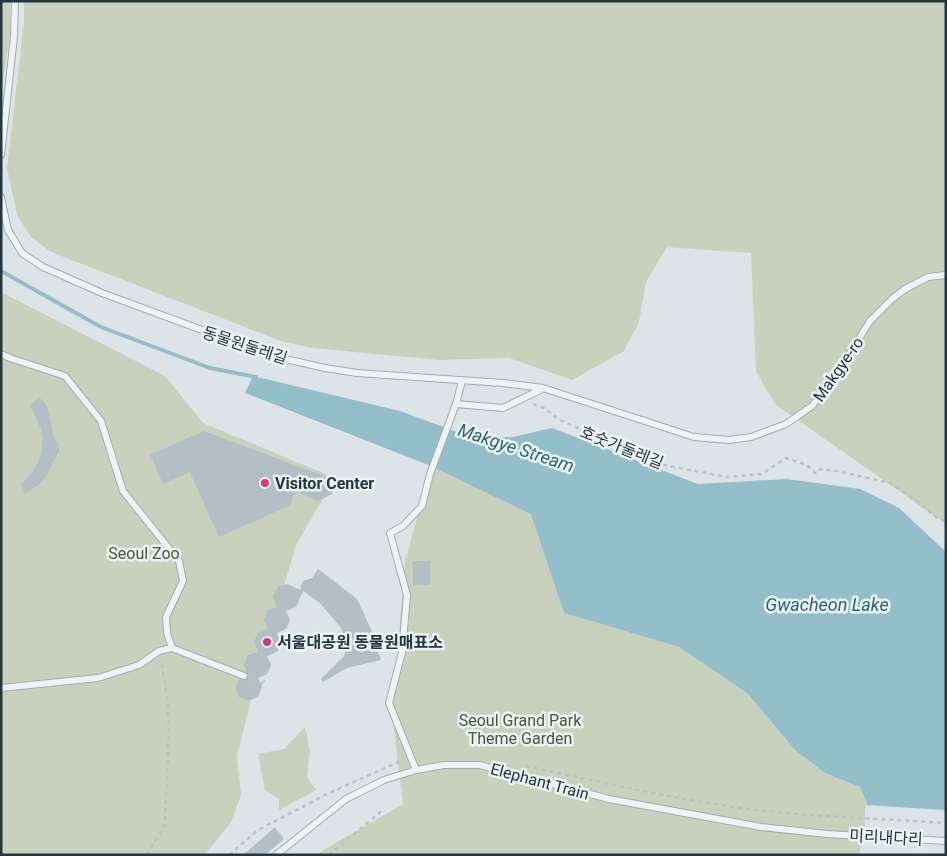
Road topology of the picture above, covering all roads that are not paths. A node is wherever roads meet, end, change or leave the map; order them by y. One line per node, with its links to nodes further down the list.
1 (15, 1): 2 (lane)
2 (1, 155)
3 (1, 197): 6 (lane, 동물원둘레길)
4 (946, 275): 7 (lane, Makgye-ro)
5 (1, 354): 9 (lane)
6 (462, 381): 7 (lane, 동물원둘레길); 8 (lane)
7 (543, 388): 8 (lane)
8 (456, 404): 12 (lane)
9 (172, 648): 10 (lane); 11 (lane)
10 (244, 676)
11 (1, 688)
12 (416, 770): 13 (lane, Elephant Train); 15 (lane, Elephant Train)
13 (827, 834): 14 (lane, 미리내다리)
14 (946, 841)
15 (276, 855)

